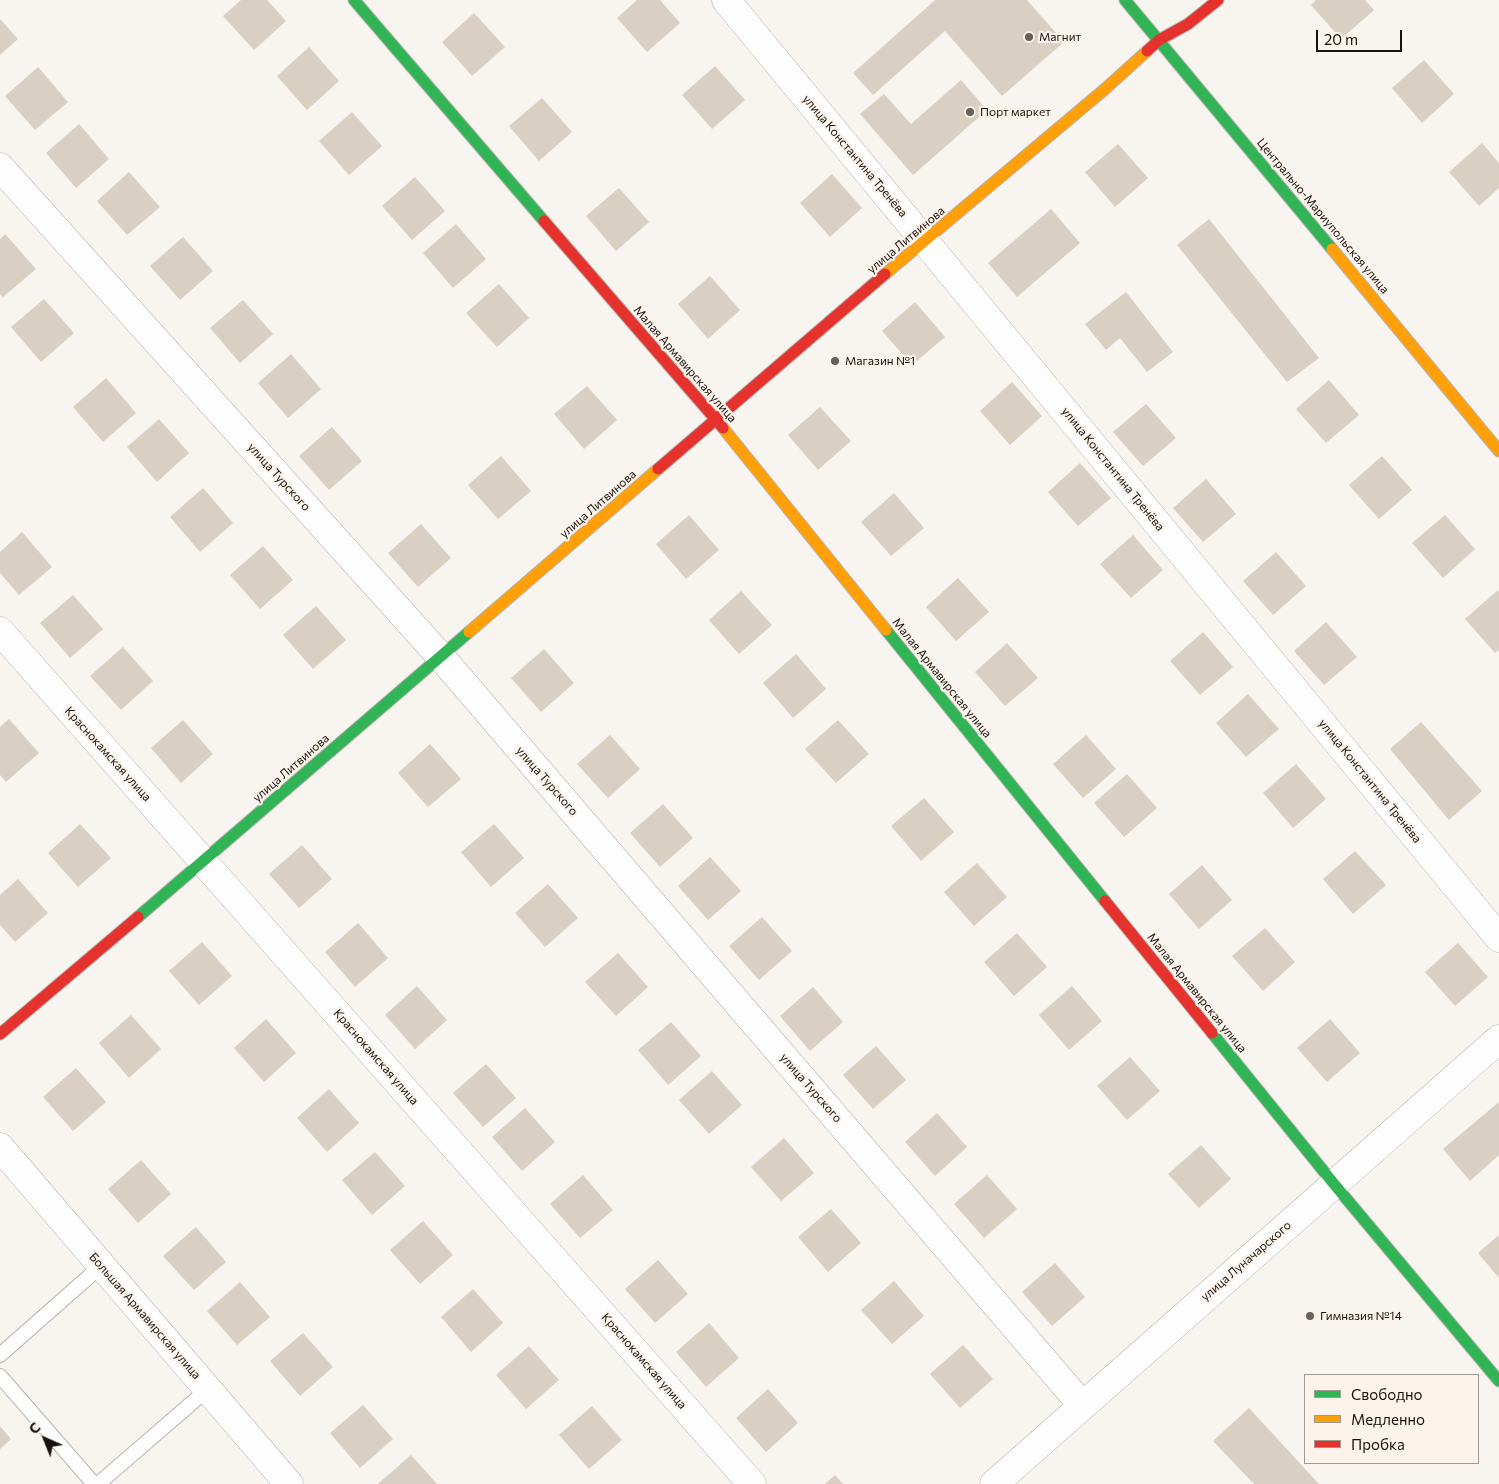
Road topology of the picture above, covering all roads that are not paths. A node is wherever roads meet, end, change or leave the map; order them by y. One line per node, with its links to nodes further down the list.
1 (354, 0): 8 (street, Малая Армавирская улица)
2 (726, 0): 7 (street, улица Константина Тренёва)
3 (1125, 0): 5 (street, Центрально-Мариупольская улица)
4 (1218, 0): 5 (street, улица Литвинова)
5 (1159, 40): 7 (street, улица Литвинова); 9 (street, Центрально-Мариупольская улица)
6 (0, 167): 11 (street, улица Турского)
7 (926, 242): 8 (street, улица Литвинова); 13 (street, улица Константина Тренёва)
8 (716, 420): 11 (street, улица Литвинова); 17 (street, Малая Армавирская улица)
9 (1499, 451)
10 (0, 631): 12 (street, Краснокамская улица)
11 (441, 657): 12 (street, улица Литвинова); 23 (street, улица Турского)
12 (204, 861): 14 (street, улица Литвинова); 26 (street, Краснокамская улица)
13 (1499, 938)
14 (0, 1034)
15 (1499, 1039): 17 (street, улица Луначарского)
16 (0, 1147): 18 (street, Большая Армавирская улица)
17 (1334, 1184): 21 (street, Малая Армавирская улица); 23 (street, улица Луначарского)
18 (101, 1266): 19 (lane); 22 (street, Большая Армавирская улица)
19 (0, 1355)
20 (0, 1376): 24 (lane)
21 (1499, 1381)
22 (208, 1389): 24 (lane); 25 (street, Большая Армавирская улица)
23 (1082, 1405): 27 (street, улица Луначарского)
24 (96, 1484)
25 (289, 1484)
26 (752, 1484)
27 (994, 1484)

